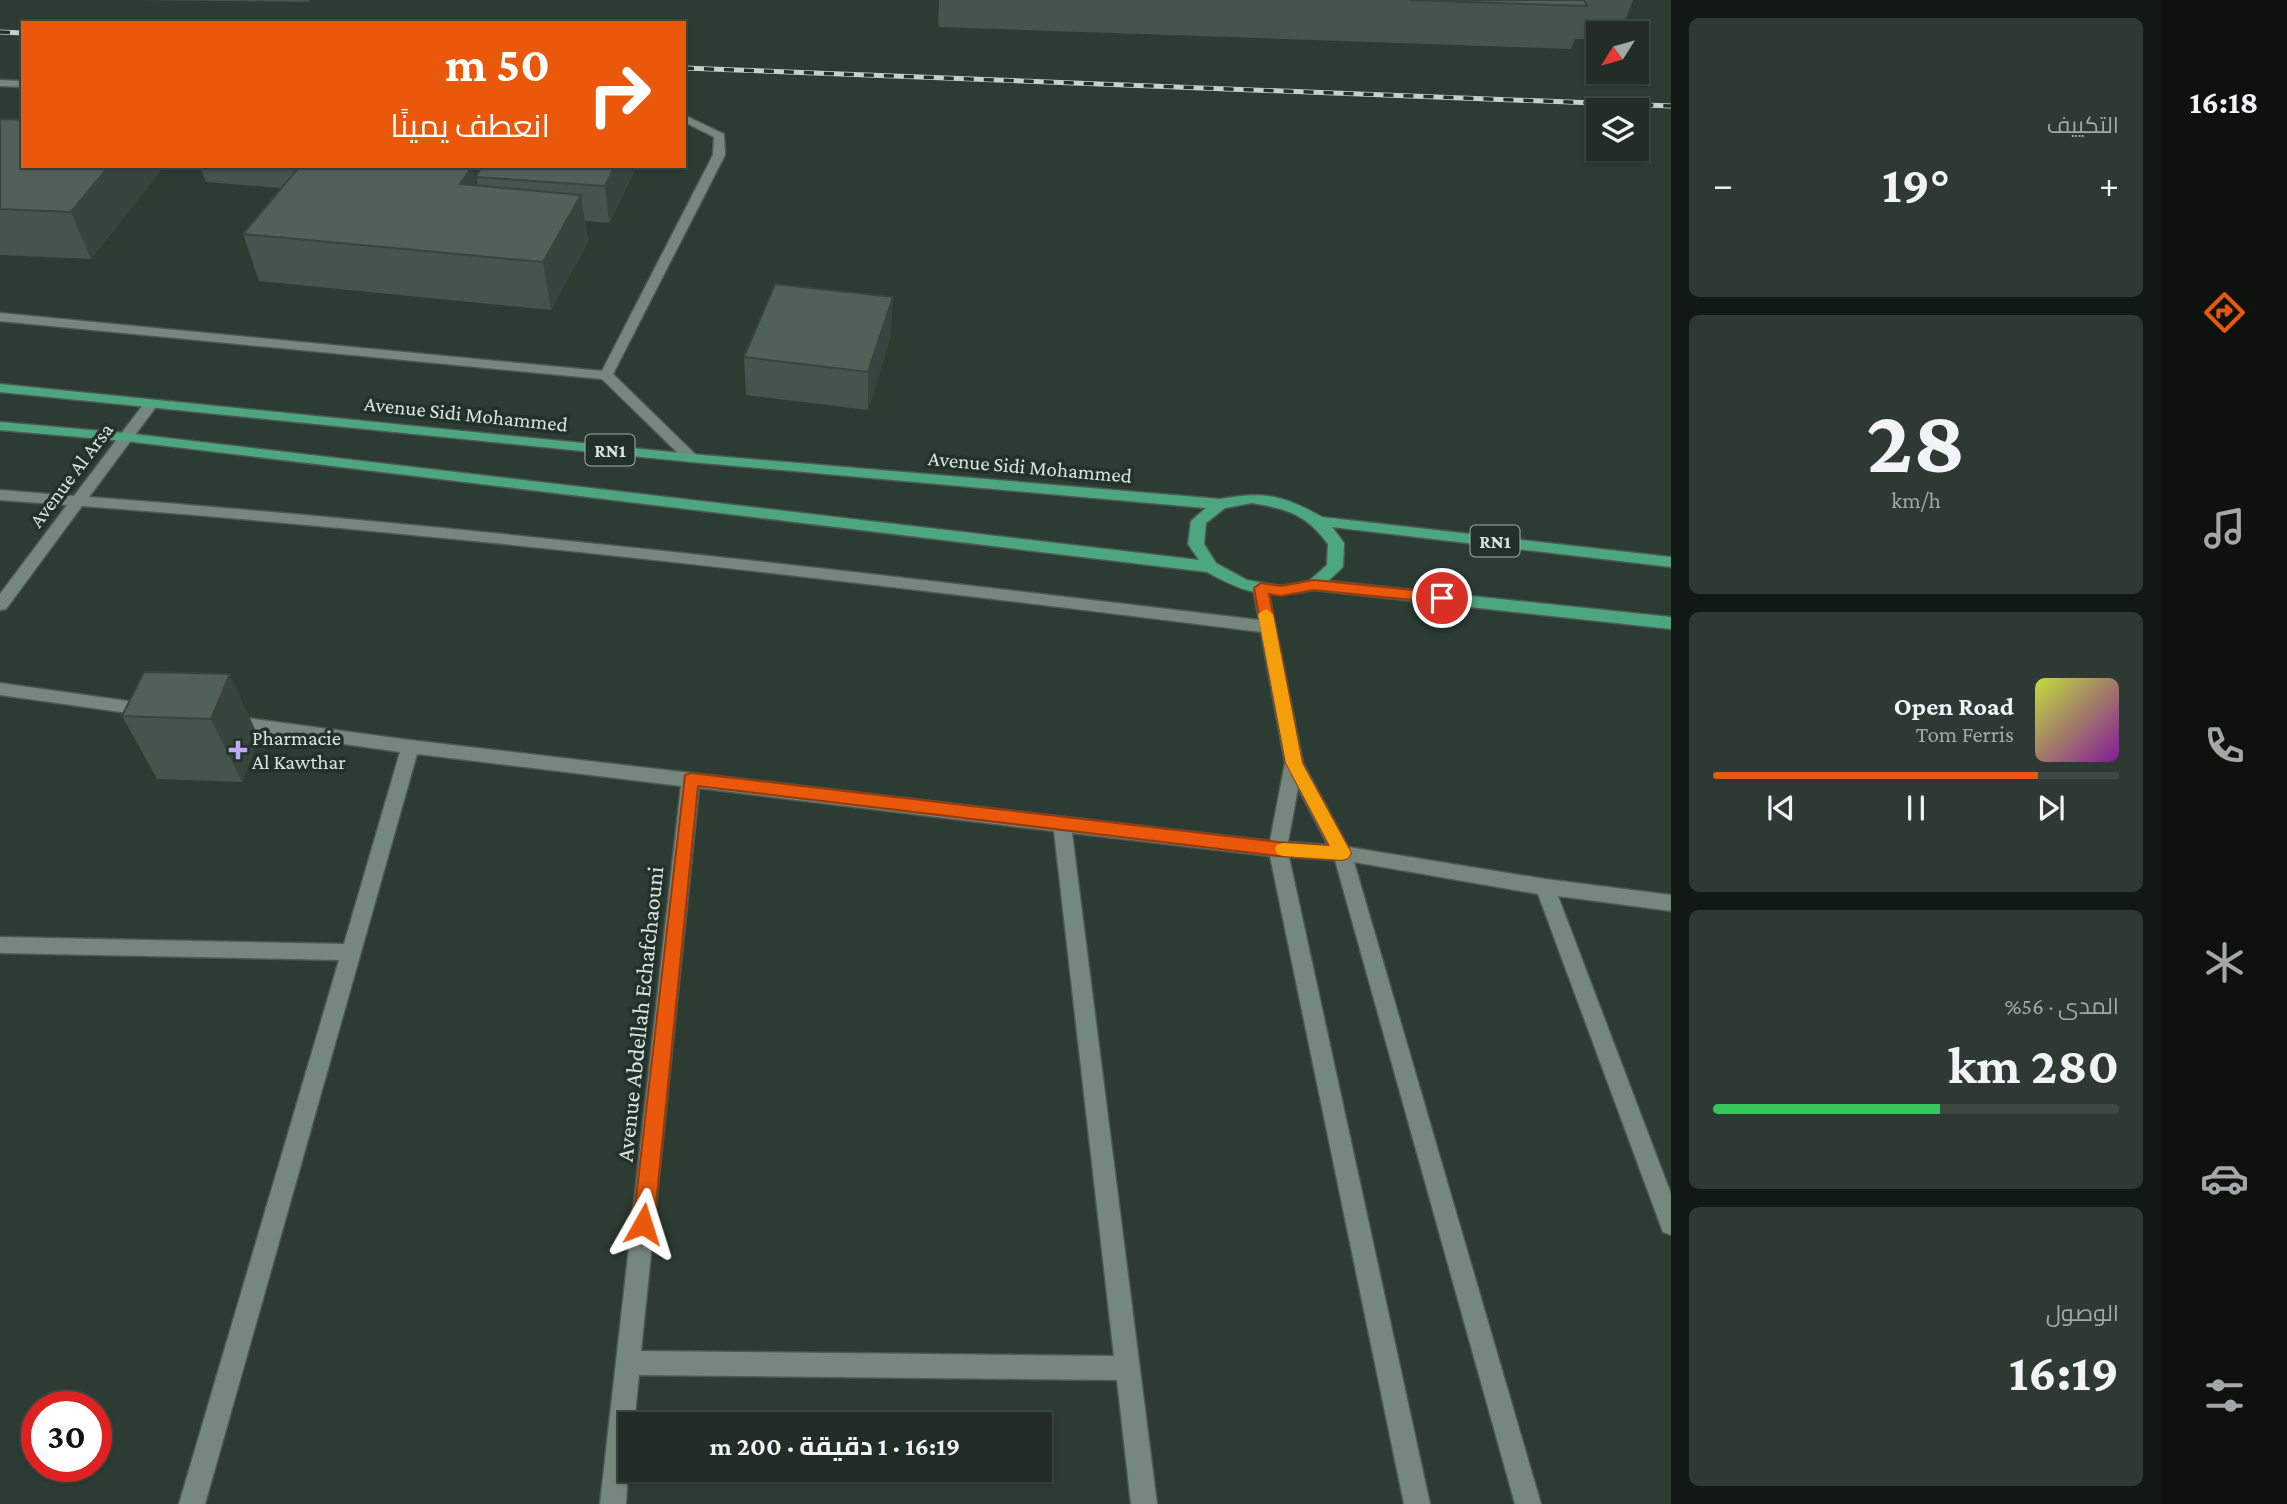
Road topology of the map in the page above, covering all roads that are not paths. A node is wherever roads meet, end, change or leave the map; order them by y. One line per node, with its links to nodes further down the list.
1 (0, 83): 2 (street)
2 (21, 84)
3 (686, 119): 5 (street)
4 (0, 317): 5 (street)
5 (606, 375): 10 (street)
6 (0, 388): 7 (main road, Avenue Sidi Mohammed / RN1)
7 (151, 404): 9 (street, Avenue Al Arsa); 10 (main road, Avenue Sidi Mohammed / RN1)
8 (0, 426): 9 (main road, RN1)
9 (125, 437): 12 (street, Avenue Al Arsa); 16 (main road, RN1)
10 (691, 458): 13 (main road, Avenue Sidi Mohammed / RN1)
11 (0, 495): 12 (street)
12 (78, 502): 19 (street, Avenue Al Arsa); 21 (street)
13 (1220, 504): 14 (main road, RN1); 16 (main road)
14 (1319, 521): 15 (main road, RN1); 17 (main road)
15 (1671, 562)
16 (1211, 567): 18 (main road, RN1)
17 (1314, 585): 18 (main road, RN1); 20 (main road, RN1)
18 (1261, 588): 21 (street)
19 (0, 605)
20 (1671, 623)
21 (1268, 627): 26 (street)
22 (0, 689): 23 (street)
23 (164, 712)
24 (219, 720): 25 (street)
25 (410, 747): 27 (street); 34 (street)
26 (1294, 763): 29 (street); 30 (street)
27 (691, 779): 28 (street); 37 (street, Avenue Abdellah Echafchaouni)
28 (1062, 825): 29 (street); 38 (street)
29 (1278, 849): 30 (street); 42 (street)
30 (1342, 853): 31 (street); 43 (street)
31 (1545, 887): 32 (street); 35 (street)
32 (1671, 903)
33 (0, 945): 34 (street)
34 (351, 952): 39 (street)
35 (1662, 1175): 36 (street)
36 (1671, 1224)
37 (629, 1363): 38 (street); 40 (street, Avenue Abdellah Echafchaouni)
38 (1128, 1368): 41 (street)
39 (192, 1504)
40 (613, 1504)
41 (1144, 1504)
42 (1417, 1504)
43 (1528, 1504)

